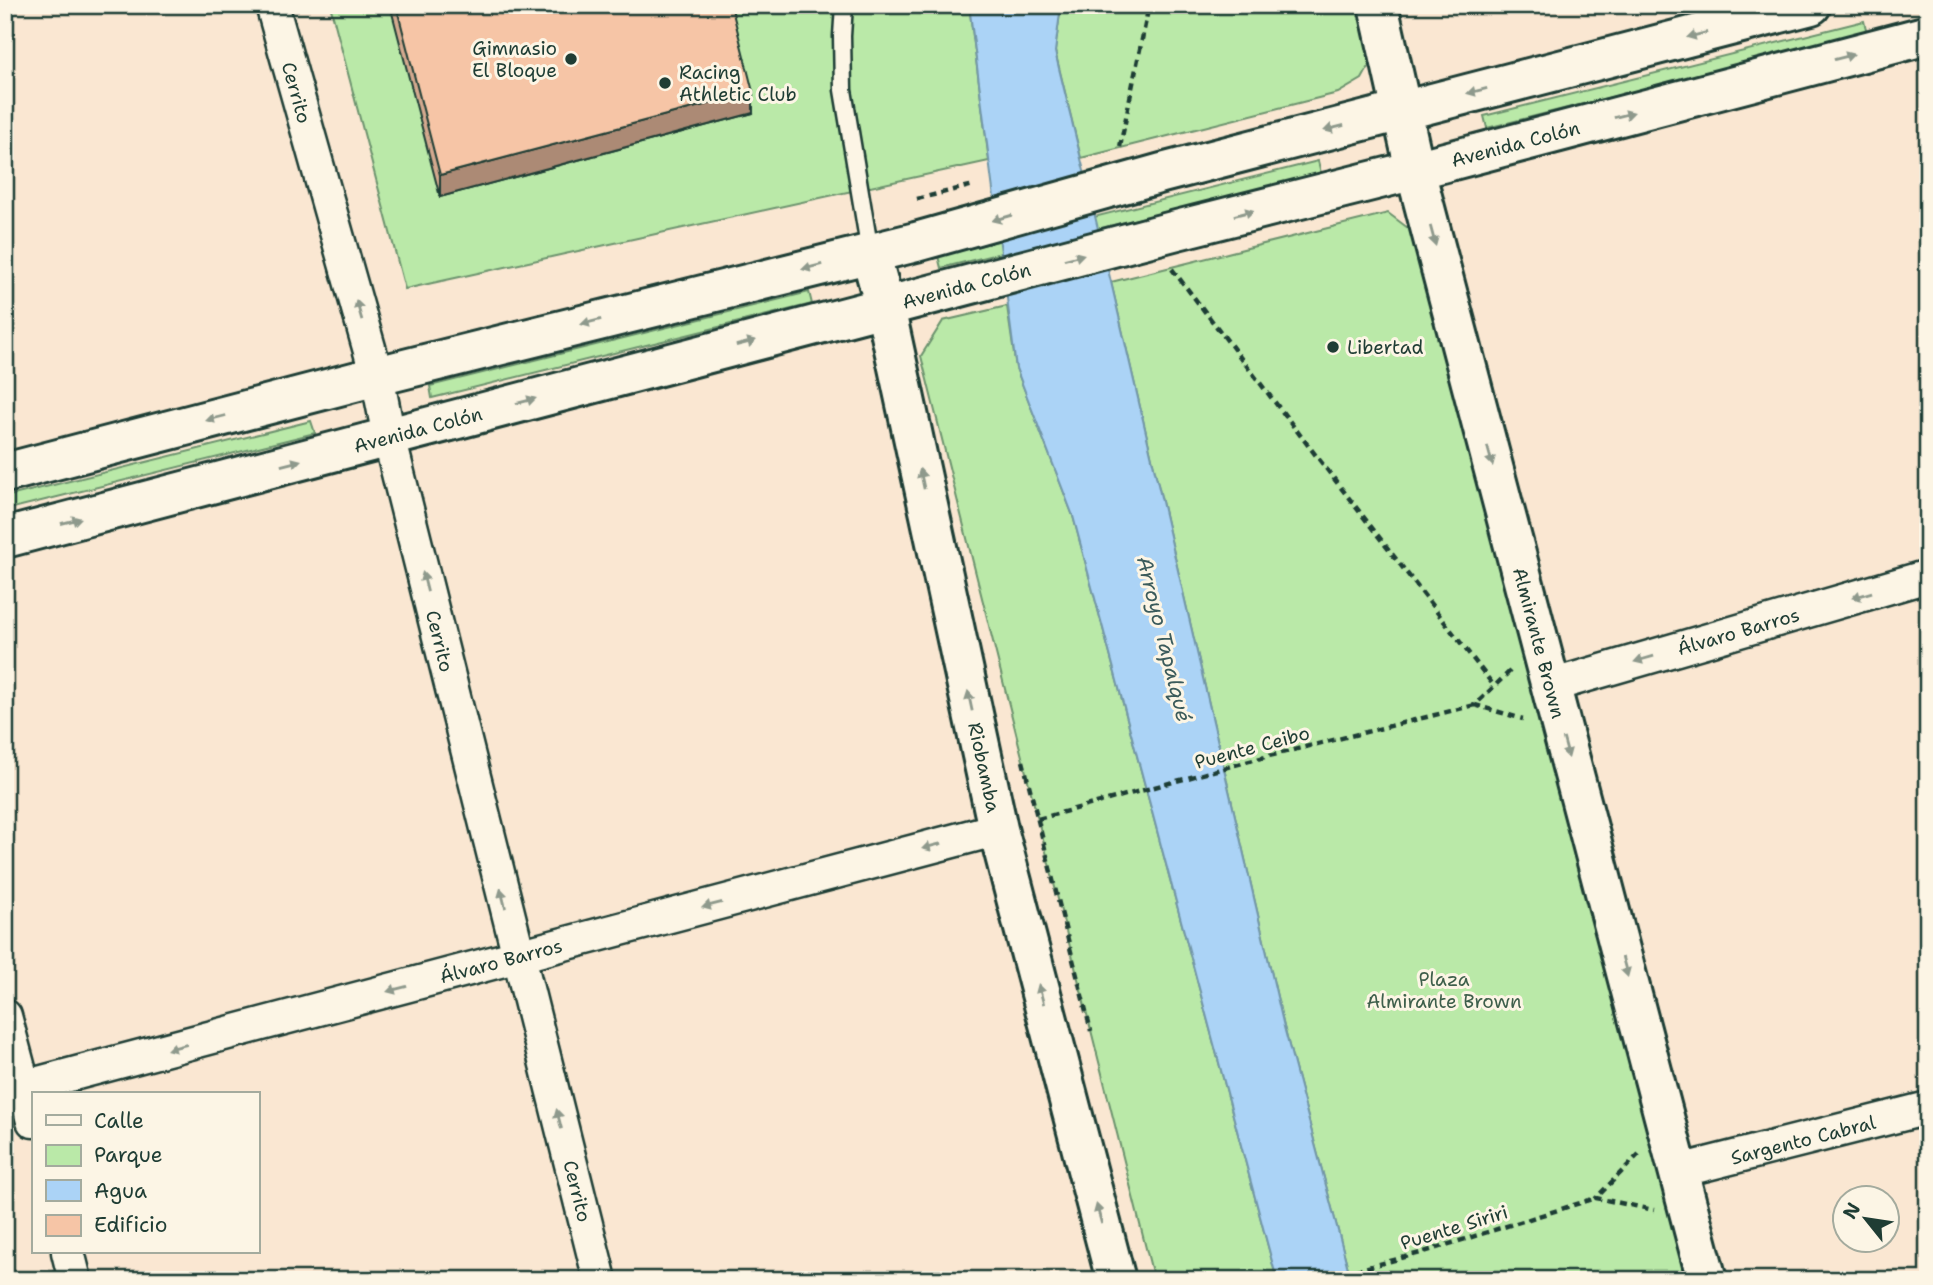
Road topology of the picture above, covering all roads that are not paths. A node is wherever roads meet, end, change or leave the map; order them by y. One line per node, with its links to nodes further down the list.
1 (272, 5): 10 (street, Cerrito, one-way to 1)
2 (844, 5): 8 (lane)
3 (1378, 5): 6 (main road, Almirante Brown)
4 (1811, 5): 6 (main road, one-way to 6)
5 (1928, 35): 7 (main road, Avenida Colón, one-way to 5)
6 (1401, 111): 7 (main road, Almirante Brown); 8 (main road, one-way to 8)
7 (1415, 170): 9 (main road, Avenida Colón, one-way to 7); 15 (main road, Almirante Brown, one-way to 15)
8 (870, 252): 9 (main road, Riobamba); 10 (main road, one-way to 10)
9 (885, 307): 11 (main road, Avenida Colón, one-way to 9); 16 (main road, Riobamba, one-way to 9)
10 (377, 376): 11 (street, Cerrito); 12 (main road, one-way to 12)
11 (389, 438): 13 (main road, Avenida Colón, one-way to 11); 17 (street, Cerrito, one-way to 11)
12 (5, 473)
13 (5, 538)
14 (1928, 576): 15 (street, Álvaro Barros, one-way to 15)
15 (1550, 686): 22 (main road, Almirante Brown, one-way to 22)
16 (998, 829): 17 (street, Álvaro Barros, one-way to 17); 26 (main road, Riobamba, one-way to 16)
17 (518, 957): 19 (street, Álvaro Barros, one-way to 19); 25 (street, Cerrito, one-way to 17)
18 (5, 1016): 19 (street)
19 (15, 1089): 21 (street)
20 (1928, 1108): 22 (street, Sargento Cabral)
21 (32, 1119)
22 (1679, 1171): 27 (main road, Almirante Brown)
23 (68, 1254): 24 (street)
24 (75, 1280)
25 (600, 1280)
26 (1116, 1280)
27 (1707, 1280)

